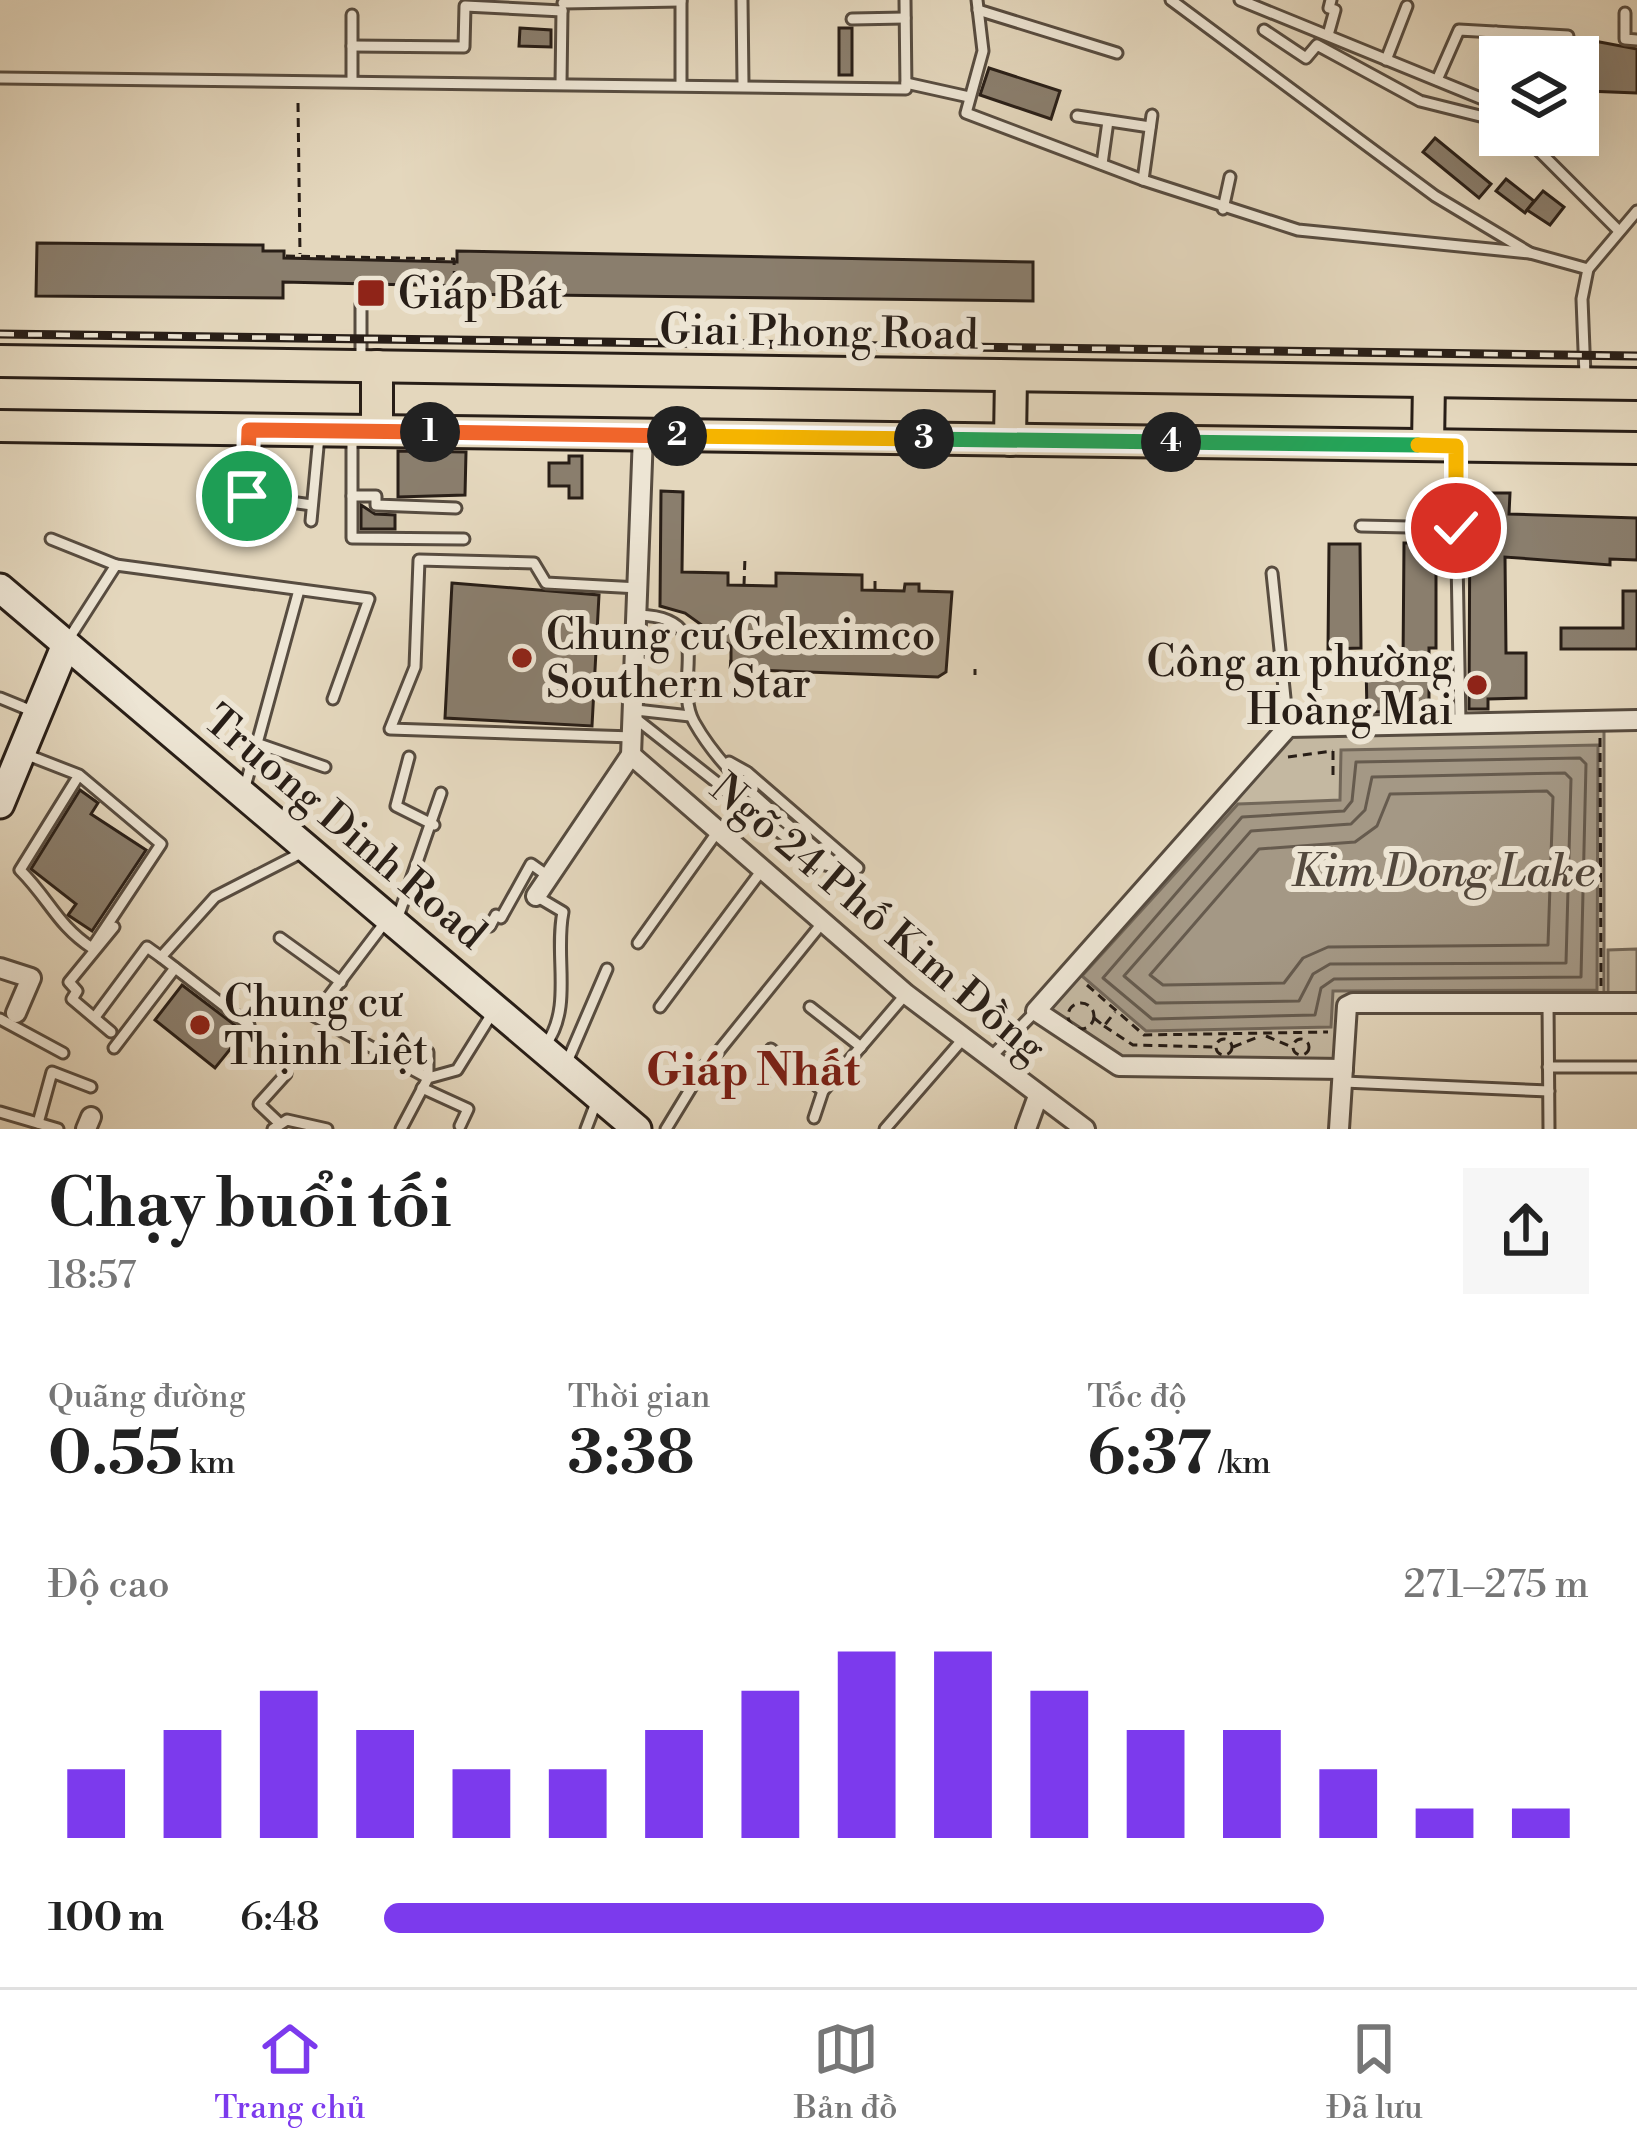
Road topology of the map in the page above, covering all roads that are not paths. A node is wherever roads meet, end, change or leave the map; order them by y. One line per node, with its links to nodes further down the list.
1 (681, 0): 6 (lane); 27 (lane)
2 (742, 0): 28 (lane)
3 (905, 0): 12 (lane)
4 (1244, 1): 16 (lane)
5 (1177, 2): 42 (lane)
6 (563, 5): 20 (lane); 26 (lane)
7 (978, 5): 21 (lane); 30 (lane)
8 (1407, 6): 22 (lane)
9 (1336, 8): 16 (lane)
10 (1625, 13): 19 (lane)
11 (352, 15): 20 (lane)
12 (905, 18): 13 (lane); 29 (lane)
13 (852, 19)
14 (1264, 30): 32 (lane)
15 (1496, 32): 17 (lane); 18 (lane); 24 (lane)
16 (1328, 35): 22 (lane)
17 (1496, 36)
18 (1568, 36)
19 (1637, 40)
20 (352, 46): 25 (lane)
21 (1117, 53)
22 (1386, 60): 24 (lane)
23 (0, 78): 25 (lane)
24 (1437, 80): 31 (lane)
25 (352, 81): 26 (lane)
26 (561, 82): 27 (lane)
27 (681, 83): 28 (lane)
28 (743, 83): 29 (lane)
29 (906, 86): 30 (lane)
30 (969, 97): 36 (lane)
31 (1479, 97)
32 (1479, 115)
33 (1077, 116): 34 (lane)
34 (1108, 121): 36 (lane); 38 (lane)
35 (1544, 156): 41 (lane)
36 (1102, 164): 38 (lane)
37 (1230, 177): 39 (lane)
38 (1143, 180): 39 (lane)
39 (1223, 209): 42 (lane)
40 (1637, 211): 41 (lane)
41 (1618, 230): 43 (lane)
42 (1530, 254): 43 (lane)
43 (1588, 269): 49 (lane)
44 (361, 304): 46 (lane)
45 (0, 361): 46 (main road, Giai Phong Road)
46 (369, 366): 47 (main road, Giai Phong Road); 54 (main road)
47 (1005, 376): 48 (main road, Giai Phong Road); 56 (main road)
48 (1429, 382): 49 (main road, Giai Phong Road); 57 (main road)
49 (1585, 384): 50 (main road, Giai Phong Road)
50 (1637, 384)
51 (0, 426): 52 (main road)
52 (249, 430): 53 (main road); 60 (lane)
53 (319, 430): 54 (main road); 62 (lane)
54 (365, 431): 55 (main road); 61 (lane)
55 (643, 435): 56 (main road); 72 (street)
56 (1004, 440): 57 (main road)
57 (1442, 446): 58 (main road); 66 (lane)
58 (1631, 450)
59 (226, 470): 60 (lane)
60 (248, 472): 62 (lane)
61 (352, 496): 63 (lane); 68 (lane)
62 (312, 505): 64 (lane)
63 (456, 508)
64 (311, 521)
65 (1361, 526): 66 (lane)
66 (1456, 528): 81 (lane)
67 (51, 539): 69 (lane)
68 (464, 539)
69 (116, 565): 73 (lane); 75 (lane)
70 (1272, 573): 82 (lane)
71 (0, 588): 75 (main road, Truong Dinh Road)
72 (640, 588): 74 (street); 83 (lane)
73 (299, 590): 77 (lane); 84 (lane)
74 (639, 615): 79 (lane); 83 (street)
75 (65, 647): 78 (main road); 90 (main road, Truong Dinh Road)
76 (0, 698): 78 (lane)
77 (333, 699)
78 (37, 713): 85 (main road)
79 (690, 716): 83 (lane); 87 (lane)
80 (1637, 720): 81 (street)
81 (1460, 722): 82 (street)
82 (1288, 727): 117 (street)
83 (634, 730): 87 (lane); 94 (street, Ngõ 24 Phố Kim Đồng); 98 (street)
84 (260, 744): 88 (lane); 90 (lane)
85 (20, 752): 89 (lane); 92 (main road)
86 (409, 758): 93 (lane)
87 (724, 760): 96 (lane)
88 (325, 767)
89 (79, 775): 89 (lane)
90 (243, 792): 95 (main road, Truong Dinh Road)
91 (441, 793): 93 (lane)
92 (0, 804)
93 (434, 825): 100 (lane)
94 (718, 831): 97 (street, Ngõ 24 Phố Kim Đồng); 105 (lane)
95 (310, 849): 100 (main road, Truong Dinh Road); 106 (lane)
96 (858, 868)
97 (762, 870): 101 (street, Ngõ 24 Phố Kim Đồng); 114 (lane)
98 (548, 876): 99 (street); 102 (lane)
99 (536, 896): 125 (lane)
100 (392, 919): 110 (lane); 116 (main road, Truong Dinh Road)
101 (823, 922): 111 (street, Ngõ 24 Phố Kim Đồng); 128 (lane)
102 (490, 926)
103 (114, 927): 119 (lane)
104 (280, 938): 110 (lane)
105 (638, 943)
106 (160, 957): 108 (lane); 119 (lane)
107 (0, 968): 118 (street)
108 (175, 968): 120 (lane); 124 (lane)
109 (607, 968): 132 (lane)
110 (341, 982): 137 (lane)
111 (906, 994): 122 (street, Ngõ 24 Phố Kim Đồng); 123 (lane)
112 (1548, 1003): 113 (street); 133 (lane); 136 (street)
113 (1637, 1003)
114 (660, 1006)
115 (810, 1006): 123 (lane)
116 (495, 1008): 125 (main road, Truong Dinh Road); 137 (lane)
117 (1036, 1011): 130 (lane); 136 (street)
118 (8, 1016): 129 (lane)
119 (95, 1017): 121 (lane)
120 (249, 1025)
121 (111, 1033)
122 (963, 1040): 130 (street, Ngõ 24 Phố Kim Đồng); 154 (lane)
123 (861, 1047): 139 (lane)
124 (114, 1048)
125 (542, 1049): 132 (main road, Truong Dinh Road)
126 (771, 1049): 139 (lane)
127 (428, 1052): 137 (lane)
128 (718, 1052)
129 (63, 1053)
130 (989, 1059): 141 (street, Ngõ 24 Phố Kim Đồng)
131 (706, 1065): 153 (lane)
132 (565, 1067): 142 (main road, Truong Dinh Road)
133 (1548, 1067): 134 (lane); 140 (lane)
134 (1637, 1067)
135 (286, 1074): 146 (lane)
136 (1343, 1076): 140 (lane); 157 (street)
137 (425, 1083): 147 (lane); 150 (lane)
138 (92, 1087): 145 (lane)
139 (823, 1090): 144 (lane)
140 (1549, 1090): 158 (lane)
141 (1038, 1096): 155 (street); 156 (street, Ngõ 24 Phố Kim Đồng)
142 (605, 1111): 151 (lane); 152 (main road, Truong Dinh Road)
143 (0, 1112): 145 (lane)
144 (814, 1118)
145 (38, 1123): 148 (lane)
146 (276, 1125): 149 (lane)
147 (460, 1126)
148 (58, 1129)
149 (327, 1129)
150 (401, 1129)
151 (586, 1129)
152 (637, 1129)
153 (666, 1129)
154 (884, 1129)
155 (1026, 1129)
156 (1085, 1129)
157 (1339, 1129)
158 (1549, 1129)

